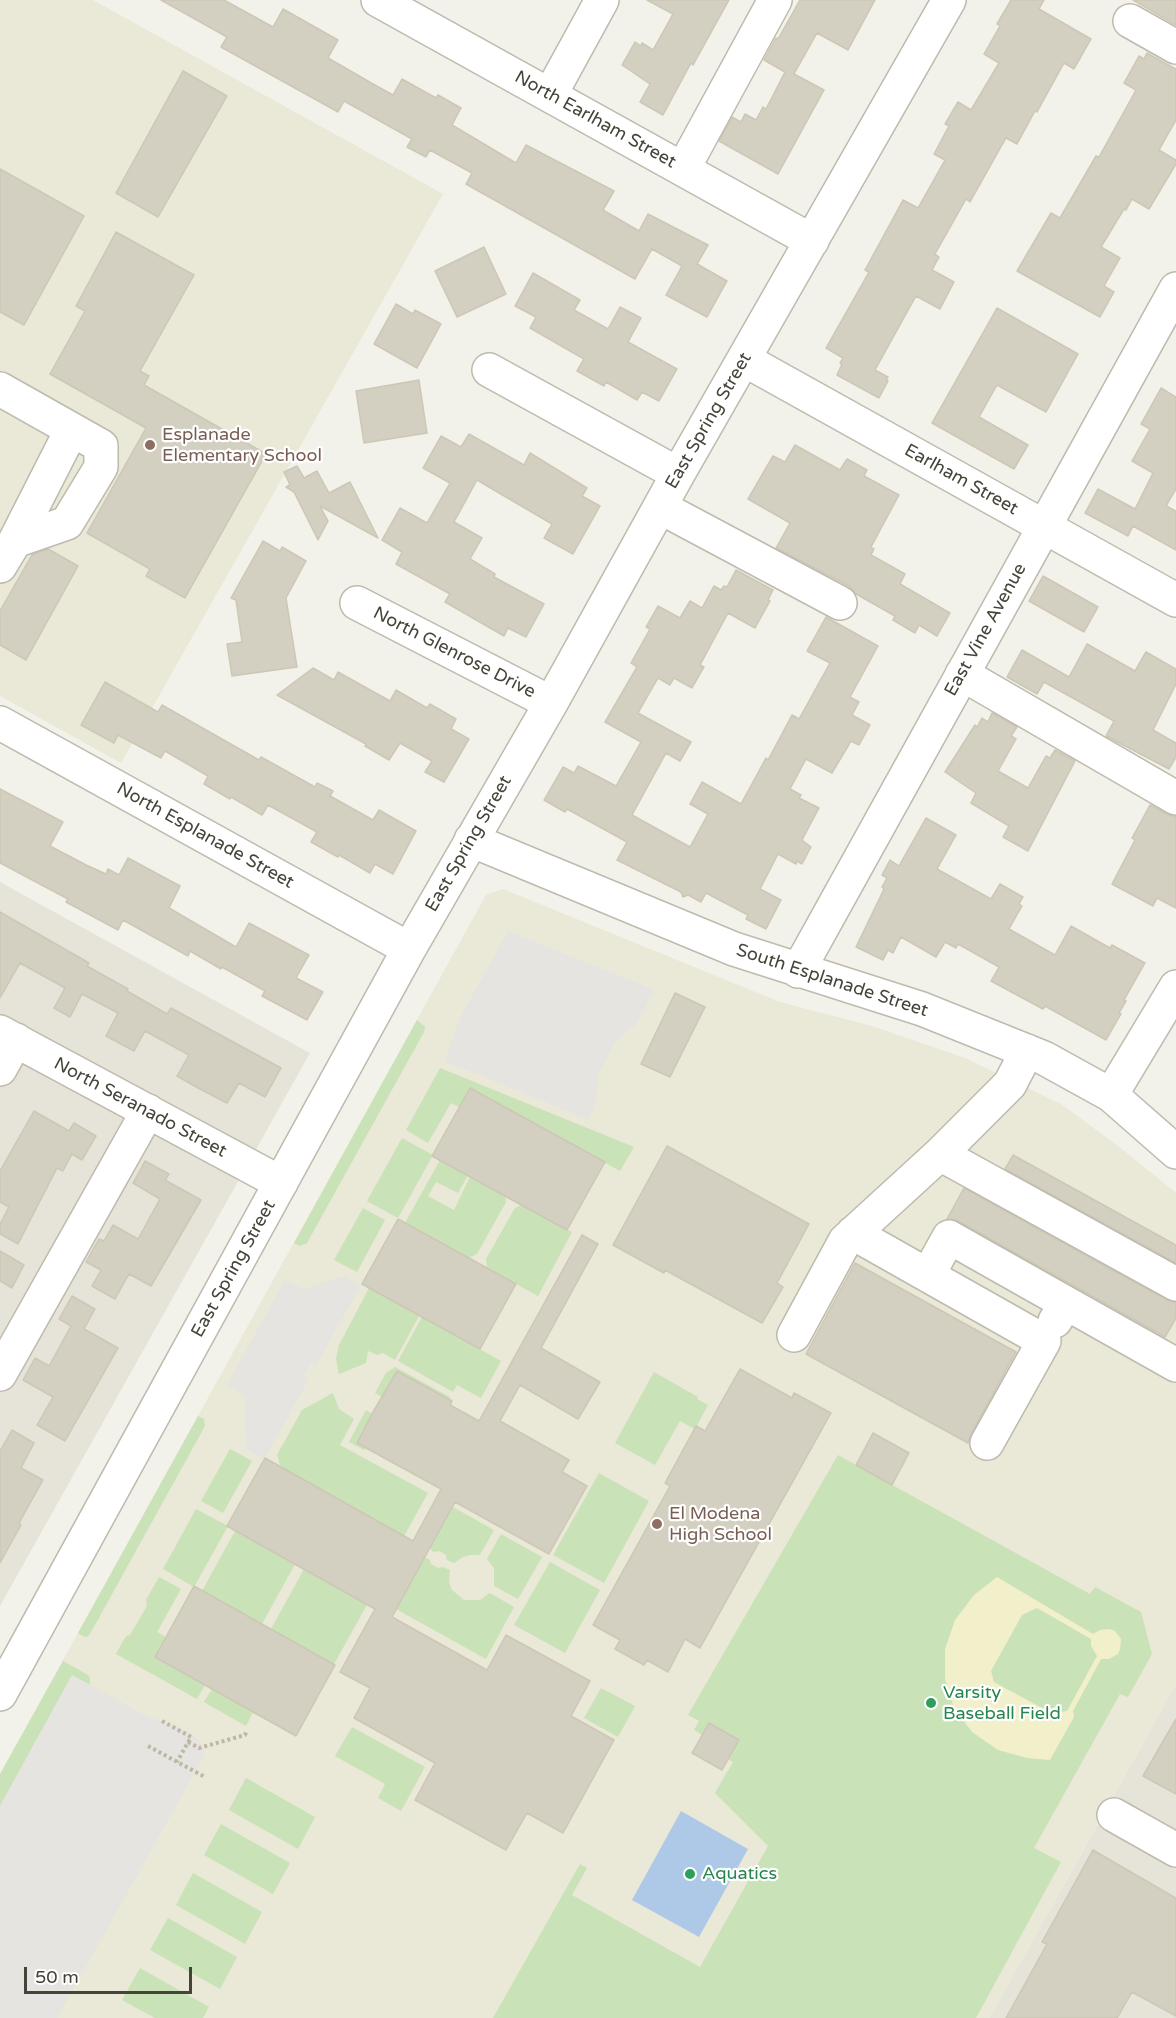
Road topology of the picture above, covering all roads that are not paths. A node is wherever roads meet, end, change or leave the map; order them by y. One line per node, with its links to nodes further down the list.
1 (378, 0): 7 (street, North Earlham Street)
2 (602, 0): 7 (street)
3 (775, 0): 8 (street)
4 (949, 0): 9 (street, East Spring Street)
5 (1130, 21): 6 (street)
6 (1176, 47)
7 (550, 95): 8 (street, North Earlham Street)
8 (683, 169): 9 (street, North Earlham Street)
9 (812, 241): 11 (street, East Spring Street)
10 (1176, 289): 17 (street, East Vine Avenue)
11 (745, 360): 15 (street, East Spring Street); 17 (street, Earlham Street)
12 (489, 370): 15 (street)
13 (0, 389): 14 (street)
14 (71, 431): 18 (street); 18 (street)
15 (678, 474): 16 (street, East Spring Street)
16 (660, 507): 21 (street); 23 (street, East Spring Street)
17 (1043, 526): 19 (street, Earlham Street); 22 (street, East Vine Avenue)
18 (7, 553)
19 (1176, 600)
20 (357, 603): 23 (street, North Glenrose Drive)
21 (840, 603)
22 (962, 674): 25 (street); 28 (street, East Vine Avenue)
23 (551, 703): 26 (street, East Spring Street)
24 (0, 723): 27 (street, North Esplanade Street)
25 (1176, 798)
26 (471, 840): 27 (street, East Spring Street); 28 (street, South Esplanade Street)
27 (409, 949): 37 (street, East Spring Street)
28 (798, 971): 31 (street, South Esplanade Street)
29 (1176, 987): 33 (street)
30 (8, 1036): 32 (street); 34 (street, North Seranado Street)
31 (1027, 1051): 33 (street, South Esplanade Street); 36 (street)
32 (0, 1069)
33 (1111, 1095): 35 (street, South Esplanade Street)
34 (148, 1111): 37 (street, North Seranado Street); 45 (street)
35 (1176, 1152)
36 (940, 1154): 38 (street); 40 (street)
37 (281, 1183): 47 (street, East Spring Street)
38 (853, 1233): 39 (street); 42 (street)
39 (928, 1275): 41 (street); 43 (street)
40 (1176, 1284)
41 (1066, 1303): 43 (street); 44 (street)
42 (794, 1335)
43 (1044, 1341): 46 (street)
44 (1176, 1365)
45 (0, 1374)
46 (987, 1443)
47 (0, 1694)
48 (1114, 1815): 49 (street)
49 (1176, 1850)

